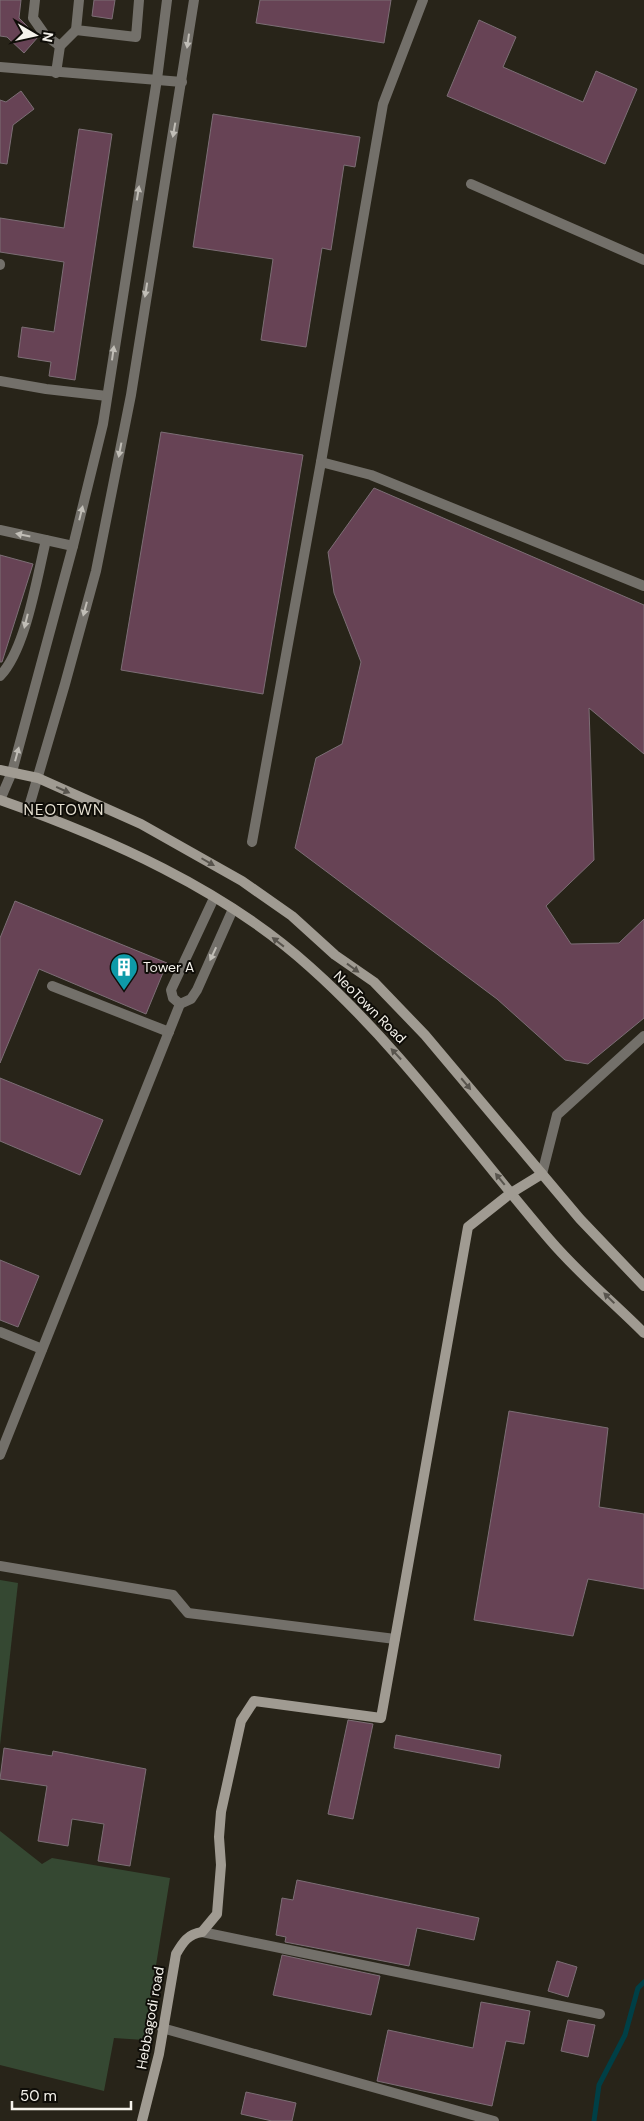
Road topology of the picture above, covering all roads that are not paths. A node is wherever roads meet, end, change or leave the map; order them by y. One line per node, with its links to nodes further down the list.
1 (35, 0): 8 (street)
2 (79, 0): 7 (street)
3 (139, 0): 7 (street)
4 (167, 0): 11 (street)
5 (194, 0): 12 (street, one-way to 12)
6 (423, 0): 17 (street)
7 (76, 30): 8 (street)
8 (60, 46): 10 (street)
9 (0, 67): 10 (street)
10 (56, 73): 11 (street)
11 (157, 79): 12 (street); 16 (street, one-way to 11)
12 (182, 82): 25 (street, one-way to 25)
13 (471, 184): 14 (street)
14 (644, 260)
15 (0, 381): 16 (street)
16 (107, 396): 20 (street, one-way to 16)
17 (321, 462): 21 (street); 28 (street)
18 (0, 530): 19 (street, one-way to 18)
19 (50, 541): 20 (street); 22 (street, one-way to 22)
20 (73, 546): 24 (street, one-way to 20)
21 (644, 586)
22 (0, 676)
23 (0, 770): 24 (street, NeoTown Road)
24 (12, 772): 25 (street, NeoTown Road); 26 (street)
25 (38, 778): 27 (street); 35 (street, NeoTown Road, one-way to 35)
26 (0, 800): 27 (street, NeoTown Road)
27 (28, 810): 29 (street, NeoTown Road)
28 (252, 842)
29 (214, 898): 30 (street, NeoTown Road); 32 (street)
30 (234, 909): 32 (street, one-way to 32); 36 (street, NeoTown Road, one-way to 30)
31 (52, 986): 33 (street)
32 (180, 1004): 33 (street)
33 (169, 1032): 40 (street)
34 (644, 1036): 35 (street)
35 (542, 1174): 36 (street); 37 (street, NeoTown Road)
36 (511, 1192): 39 (street, NeoTown Road, one-way to 36); 44 (street)
37 (644, 1286)
38 (0, 1332): 40 (street)
39 (644, 1332)
40 (42, 1349): 41 (street)
41 (3, 1439): 42 (street)
42 (0, 1455)
43 (0, 1566): 44 (street)
44 (395, 1639): 45 (street)
45 (202, 1932): 46 (street); 47 (street, Hebbagodi road)
46 (600, 2014)
47 (162, 2028): 48 (street, Hebbagodi road); 49 (street)
48 (142, 2121)
49 (494, 2121)

